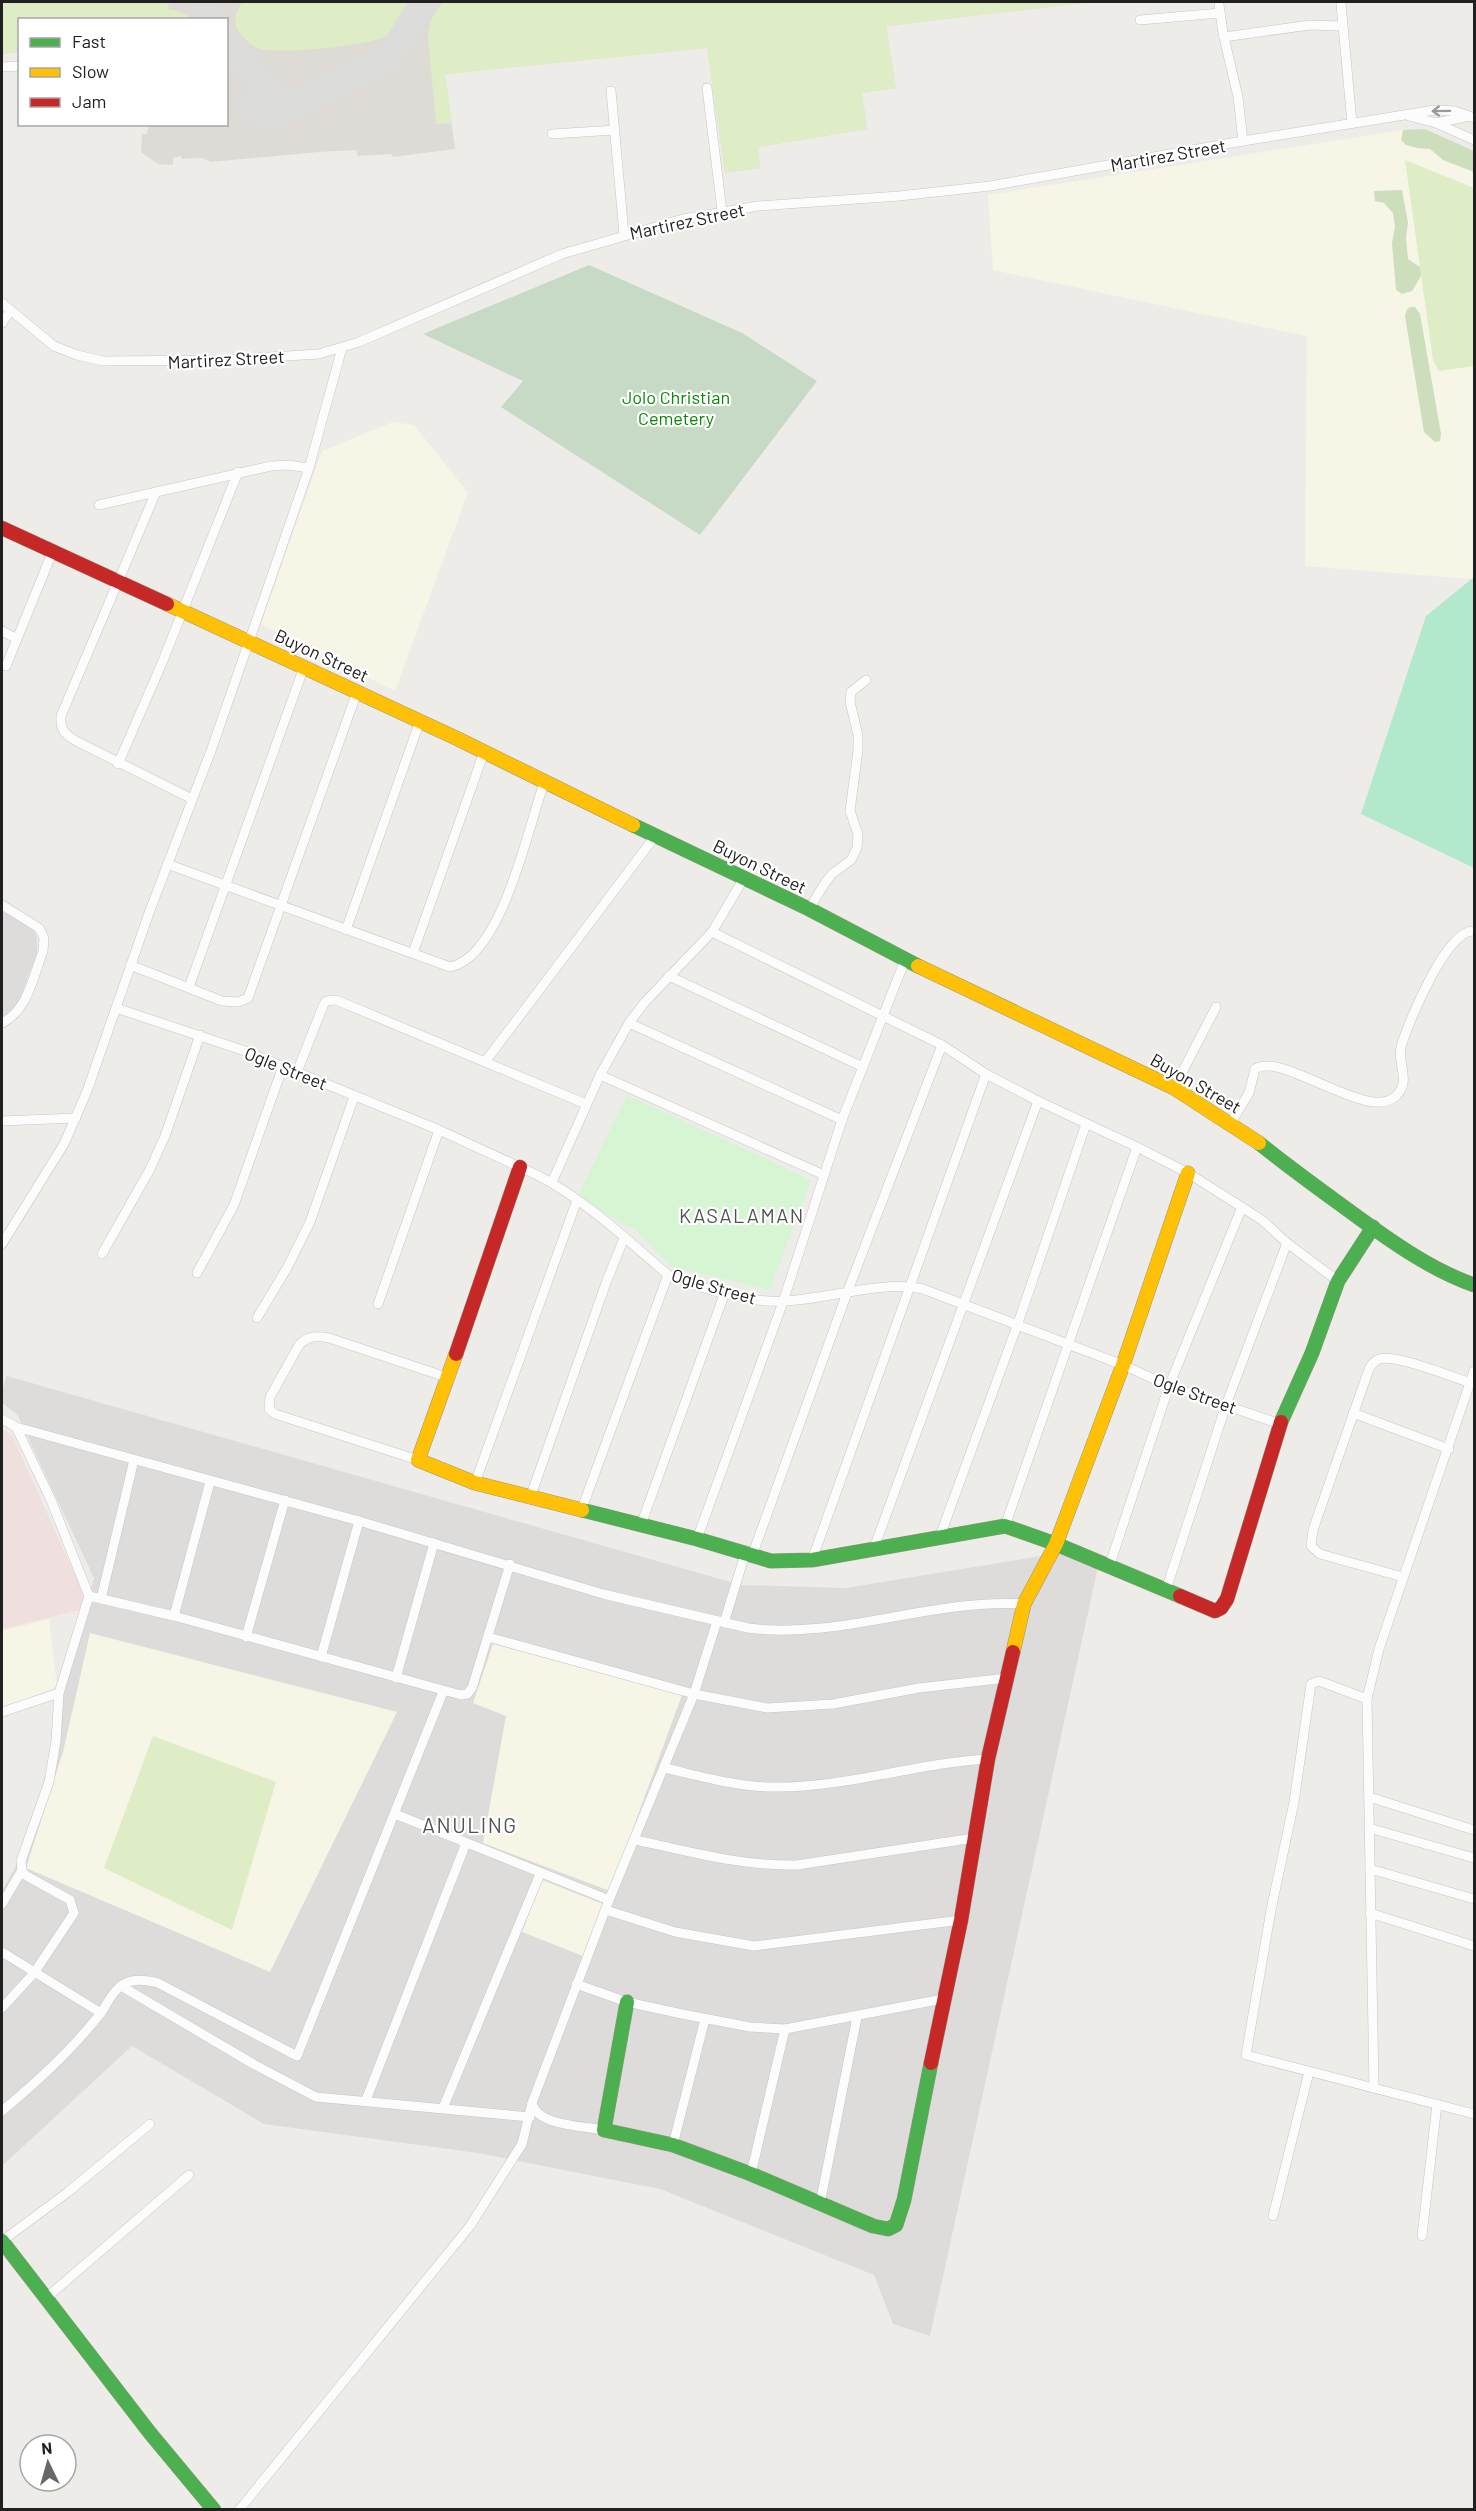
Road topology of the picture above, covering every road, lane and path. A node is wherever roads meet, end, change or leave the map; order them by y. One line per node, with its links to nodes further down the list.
1 (1341, 4): 3 (street)
2 (1140, 20): 4 (street)
3 (1342, 26): 4 (street); 11 (street)
4 (1224, 37): 16 (street)
5 (18, 66): 6 (street)
6 (2, 67)
7 (708, 88): 17 (street)
8 (611, 90): 13 (street)
9 (1407, 116): 10 (street, Martirez Street, one-way to 9); 11 (street, Martirez Street); 12 (street)
10 (1473, 116): 12 (street)
11 (1352, 123): 16 (street, Martirez Street)
12 (1436, 123): 15 (street)
13 (615, 130): 14 (street); 18 (street)
14 (552, 134)
15 (1474, 140)
16 (1243, 141): 17 (street, Martirez Street)
17 (722, 211): 18 (street, Martirez Street)
18 (624, 234): 22 (street, Martirez Street)
19 (2, 303): 20 (street, Martirez Street)
20 (10, 311): 21 (street); 22 (street, Martirez Street)
21 (2, 323)
22 (342, 348): 23 (street)
23 (309, 468): 24 (street); 33 (street)
24 (238, 472): 25 (street); 30 (street)
25 (156, 492): 26 (street); 29 (street)
26 (99, 505)
27 (2, 528): 28 (street, Buyon Street)
28 (52, 553): 29 (street, Buyon Street); 32 (street)
29 (118, 583): 30 (street, Buyon Street); 40 (street)
30 (183, 612): 33 (street, Buyon Street); 40 (street)
31 (2, 631): 32 (street)
32 (17, 639): 34 (street)
33 (249, 641): 35 (street, Buyon Street); 42 (street)
34 (6, 666)
35 (304, 667): 37 (street, Buyon Street); 46 (street)
36 (866, 680): 49 (street)
37 (357, 692): 38 (street, Buyon Street); 48 (street)
38 (420, 721): 39 (street, Buyon Street); 50 (street)
39 (484, 752): 41 (street, Buyon Street); 53 (street)
40 (118, 764): 42 (street)
41 (544, 783): 43 (street, Buyon Street); 53 (street)
42 (192, 800): 44 (street)
43 (656, 835): 45 (street, Buyon Street); 65 (street)
44 (167, 864): 46 (street); 55 (street)
45 (744, 878): 49 (street, Buyon Street); 52 (street)
46 (226, 886): 48 (street); 57 (street)
47 (2, 905): 61 (street)
48 (282, 907): 50 (street); 57 (street)
49 (809, 909): 54 (street, Buyon Street)
50 (346, 930): 53 (street)
51 (1474, 931): 78 (street)
52 (712, 932): 56 (street); 60 (street)
53 (413, 953)
54 (905, 960): 60 (street); 71 (street, Buyon Street)
55 (130, 965): 57 (street); 59 (street)
56 (669, 975): 62 (street); 67 (street)
57 (189, 987)
58 (1216, 1007): 71 (street)
59 (116, 1008): 63 (street, Ogle Street); 75 (street)
60 (882, 1017): 64 (street); 67 (street)
61 (2, 1023)
62 (629, 1023): 70 (street); 76 (street)
63 (200, 1035): 66 (street, Ogle Street); 92 (street)
64 (942, 1045): 69 (street); 99 (street)
65 (485, 1062): 68 (street); 74 (street)
66 (283, 1066): 68 (street, Ogle Street); 93 (street)
67 (863, 1067): 76 (street)
68 (297, 1072): 72 (street, Ogle Street)
69 (986, 1074): 73 (street); 97 (street)
70 (600, 1075): 74 (street); 84 (street)
71 (1174, 1088): 78 (street, Buyon Street)
72 (354, 1096): 80 (street, Ogle Street); 103 (street)
73 (1038, 1101): 79 (street); 102 (street)
74 (586, 1104): 85 (street)
75 (76, 1118): 77 (street); 91 (street)
76 (842, 1120): 84 (street)
77 (2, 1121)
78 (1232, 1123): 88 (street, Buyon Street)
79 (1086, 1124): 81 (street); 104 (street)
80 (439, 1130): 82 (street, Ogle Street); 101 (street)
81 (1137, 1147): 83 (street); 105 (street)
82 (520, 1167): 85 (street, Ogle Street); 108 (street)
83 (1188, 1173): 87 (street); 106 (street)
84 (824, 1175): 100 (street)
85 (552, 1182): 86 (street, Ogle Street)
86 (577, 1200): 89 (street, Ogle Street); 120 (street)
87 (1242, 1207): 90 (street); 110 (street)
88 (1373, 1227): 95 (street); 96 (street, Buyon Street)
89 (624, 1238): 94 (street, Ogle Street); 121 (street)
90 (1287, 1243): 95 (street); 111 (street)
91 (2, 1244)
92 (102, 1254)
93 (197, 1273)
94 (668, 1275): 98 (street, Ogle Street); 123 (street)
95 (1338, 1281): 114 (street)
96 (1474, 1285)
97 (908, 1286): 99 (street, Ogle Street); 102 (street, Ogle Street); 133 (street)
98 (725, 1292): 100 (street, Ogle Street); 125 (street)
99 (847, 1293): 100 (street, Ogle Street); 132 (street)
100 (783, 1302): 128 (street)
101 (378, 1304)
102 (965, 1306): 104 (street, Ogle Street); 131 (street)
103 (257, 1318)
104 (1017, 1326): 105 (street, Ogle Street); 127 (street)
105 (1070, 1346): 106 (street, Ogle Street); 126 (street)
106 (1123, 1365): 110 (street, Ogle Street); 130 (street)
107 (1474, 1371): 109 (street)
108 (449, 1378): 118 (street); 118 (street)
109 (1471, 1383): 112 (street); 116 (street)
110 (1169, 1386): 111 (street, Ogle Street); 135 (street)
111 (1226, 1405): 114 (street, Ogle Street); 137 (street)
112 (1353, 1413): 116 (street); 136 (street)
113 (2, 1419): 115 (street)
114 (1280, 1424): 137 (street)
115 (16, 1427): 117 (street); 138 (street)
116 (1449, 1449): 136 (street)
117 (134, 1460): 119 (street); 139 (street)
118 (418, 1460): 120 (street)
119 (210, 1482): 122 (street); 141 (street)
120 (475, 1483): 121 (street)
121 (530, 1498): 123 (street)
122 (285, 1500): 124 (street); 143 (street)
123 (581, 1510): 125 (street)
124 (359, 1521): 129 (street); 145 (street)
125 (641, 1525): 128 (street)
126 (1005, 1526): 127 (street); 130 (street)
127 (940, 1536): 131 (street)
128 (697, 1539): 132 (street)
129 (434, 1543): 134 (street); 146 (street)
130 (1056, 1544): 135 (street); 140 (street)
131 (874, 1548): 133 (street)
132 (748, 1555): 133 (street); 142 (street)
133 (812, 1560)
134 (510, 1564): 142 (street); 144 (street)
135 (1109, 1567): 137 (street)
136 (1403, 1577): 151 (street)
137 (1166, 1590)
138 (89, 1596): 139 (street); 149 (street)
139 (101, 1599): 141 (street)
140 (1024, 1604): 142 (street); 147 (street)
141 (174, 1616): 143 (street)
142 (721, 1622): 150 (street)
143 (246, 1637): 145 (street)
144 (488, 1637): 148 (street); 150 (street)
145 (321, 1657): 146 (street)
146 (396, 1678): 148 (street)
147 (1007, 1678): 150 (street); 153 (street)
148 (443, 1692): 156 (street)
149 (59, 1693): 152 (street); 164 (street)
150 (694, 1694): 154 (street)
151 (1367, 1699): 155 (street); 184 (street)
152 (2, 1712)
153 (988, 1758): 154 (street); 159 (street)
154 (665, 1768): 160 (street)
155 (1369, 1797): 157 (street); 158 (street)
156 (395, 1814): 161 (street); 176 (street)
157 (1369, 1828): 162 (street); 163 (street)
158 (1474, 1830)
159 (974, 1838): 160 (street); 171 (street)
160 (636, 1840): 167 (street)
161 (466, 1844): 165 (street); 186 (street)
162 (1474, 1858)
163 (1370, 1869): 166 (street); 170 (street)
164 (22, 1870): 168 (street); 174 (street)
165 (540, 1874): 167 (street); 189 (street)
166 (1474, 1899)
167 (609, 1900): 169 (street)
168 (2, 1904)
169 (606, 1910): 171 (street); 175 (street)
170 (1370, 1913): 172 (street); 185 (street)
171 (961, 1920): 177 (street)
172 (1474, 1946)
173 (2, 1952): 174 (street)
174 (34, 1973): 179 (street); 180 (street)
175 (576, 1984): 178 (street); 187 (street)
176 (121, 1986): 180 (street); 186 (street)
177 (943, 1999): 181 (street); 198 (street)
178 (627, 2002): 182 (street); 194 (street)
179 (2, 2008)
180 (100, 2013): 190 (street)
181 (857, 2017): 183 (street); 198 (street)
182 (705, 2019): 183 (street); 195 (street)
183 (785, 2029): 196 (street)
184 (1309, 2072): 185 (street); 199 (street)
185 (1374, 2088): 188 (street)
186 (366, 2100): 189 (street)
187 (532, 2103): 192 (street); 194 (street)
188 (1437, 2104): 191 (street); 200 (street)
189 (443, 2108): 192 (street)
190 (2, 2111)
191 (1474, 2114)
192 (530, 2117): 204 (street)
193 (150, 2124): 201 (street)
194 (604, 2130): 195 (street)
195 (673, 2145): 196 (street)
196 (751, 2174): 198 (street)
197 (189, 2175): 202 (street)
198 (820, 2204)
199 (1272, 2216)
200 (1422, 2236)
201 (2, 2241): 202 (street)
202 (46, 2298): 203 (street)
203 (214, 2510)
204 (239, 2510)

